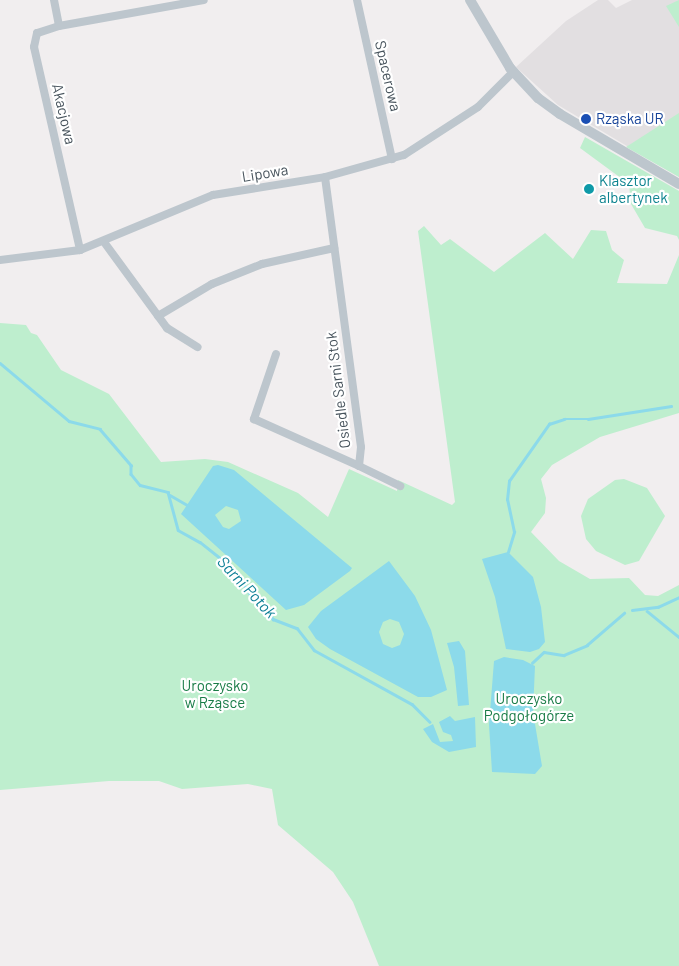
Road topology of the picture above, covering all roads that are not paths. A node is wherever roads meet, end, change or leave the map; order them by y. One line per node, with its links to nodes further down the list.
1 (54, 0): 5 (street)
2 (204, 0): 5 (street)
3 (357, 0): 7 (street, Spacerowa)
4 (470, 0): 6 (street)
5 (59, 26): 12 (street, Akacjowa)
6 (513, 72): 7 (street, Lipowa); 9 (street)
7 (392, 159): 8 (street, Lipowa)
8 (325, 177): 10 (street, Lipowa); 11 (street, Osiedle Sarni Stok)
9 (679, 184)
10 (104, 242): 12 (street, Lipowa); 14 (street)
11 (334, 248): 14 (street); 17 (street, Osiedle Sarni Stok)
12 (80, 250): 13 (street, Lipowa)
13 (0, 260)
14 (158, 316): 15 (street)
15 (197, 346)
16 (276, 354): 17 (street, Osiedle Sarni Stok)
17 (358, 466): 18 (street)
18 (400, 486)

